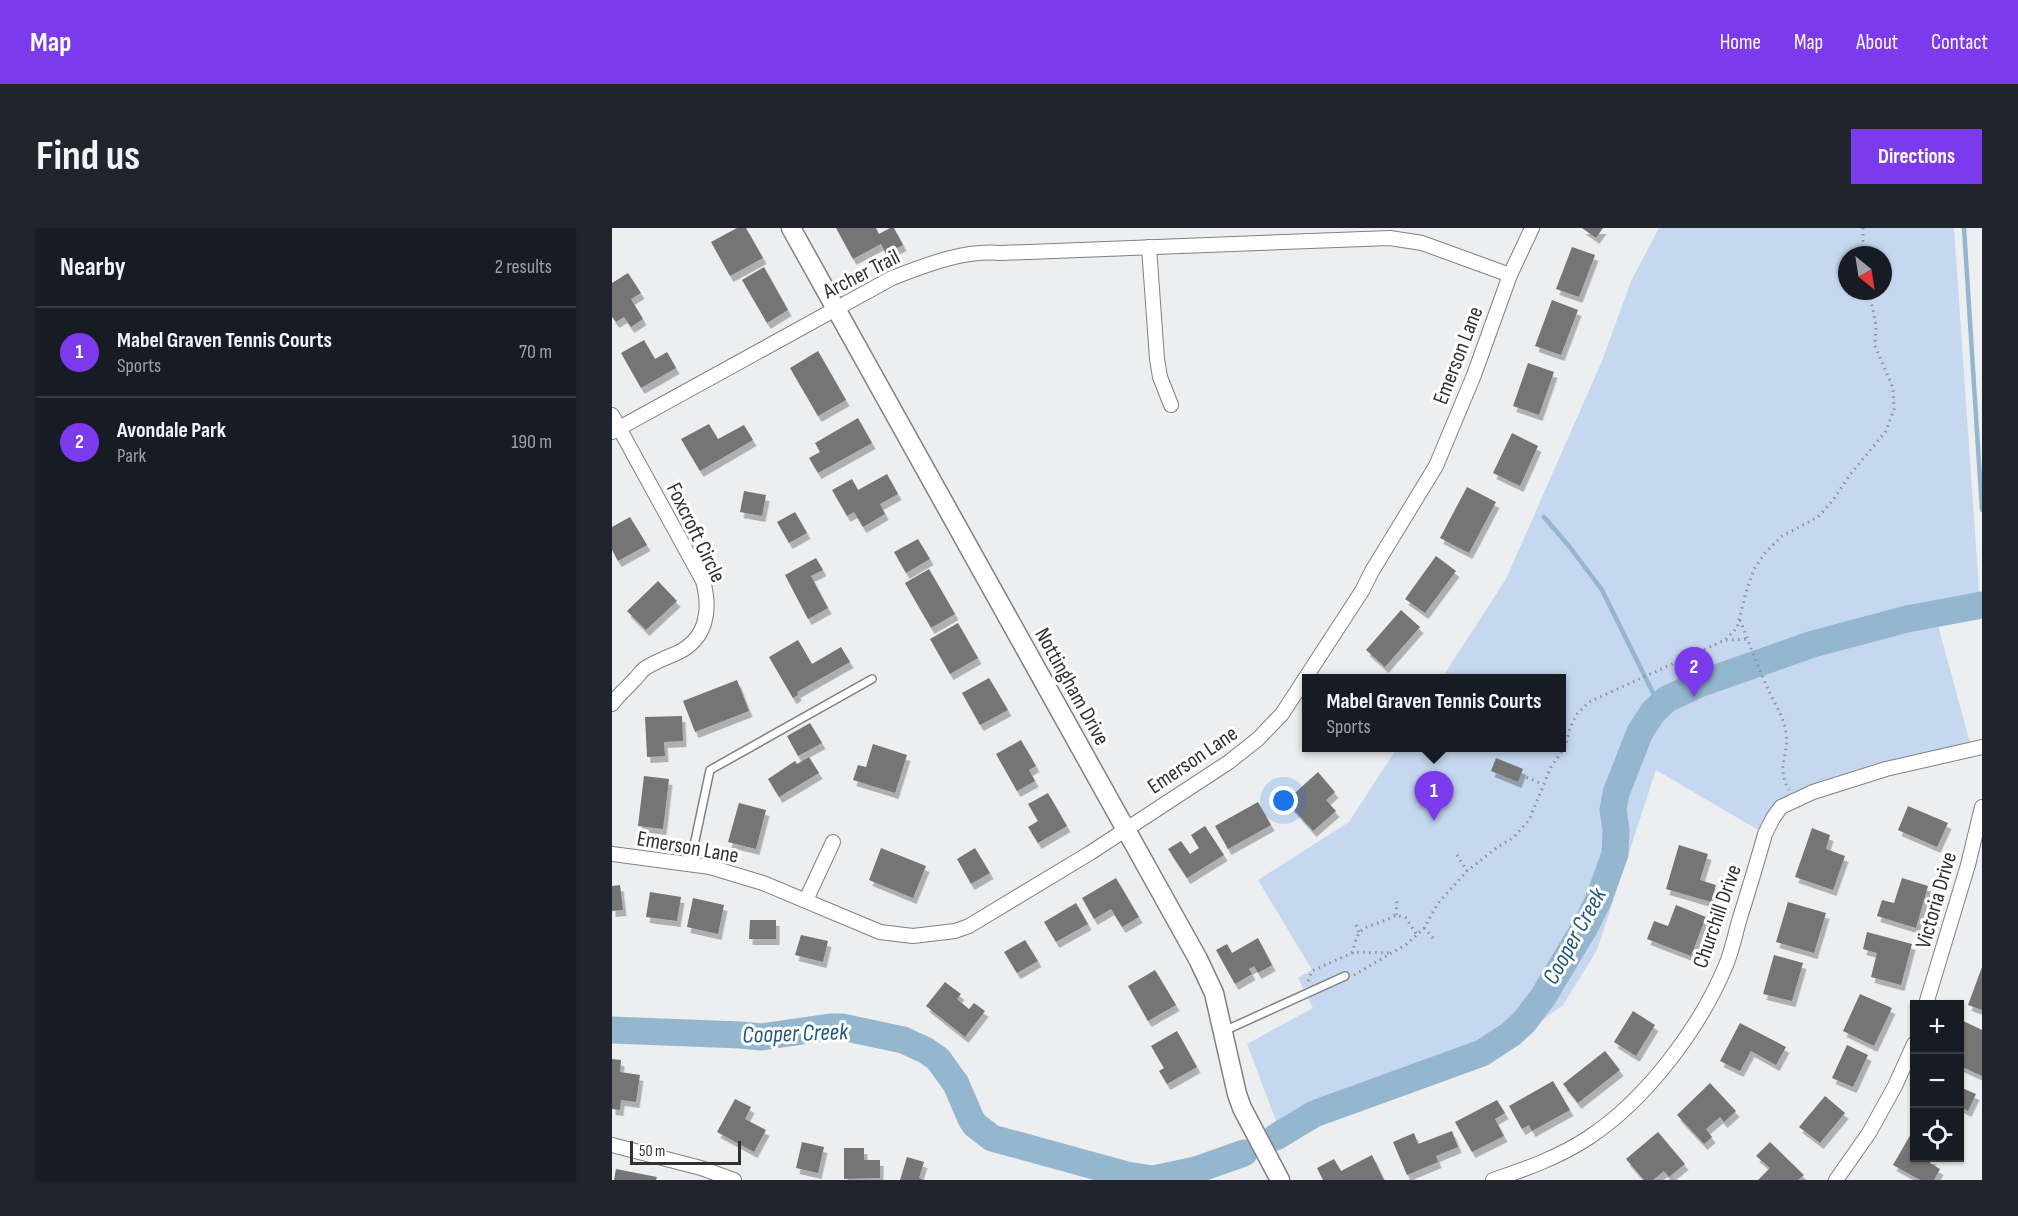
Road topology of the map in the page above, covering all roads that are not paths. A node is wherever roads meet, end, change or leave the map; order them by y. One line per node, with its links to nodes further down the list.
1 (791, 228): 5 (street, Nottingham Drive)
2 (1532, 228): 4 (street, Emerson Lane)
3 (1149, 247): 4 (street, Archer Trail); 5 (street, Archer Trail); 6 (street)
4 (1510, 275): 9 (street, Emerson Lane)
5 (836, 308): 8 (street, Archer Trail); 15 (street, Nottingham Drive)
6 (1171, 405)
7 (612, 415): 8 (street, Foxcroft Circle)
8 (616, 430): 12 (street, Foxcroft Circle)
9 (1308, 674)
10 (872, 679): 18 (lane)
11 (1302, 683): 15 (street, Emerson Lane)
12 (612, 704)
13 (1982, 747): 27 (street, Churchill Drive)
14 (1982, 807): 21 (street, Victoria Drive)
15 (1126, 830): 19 (street, Emerson Lane); 22 (street, Nottingham Drive)
16 (833, 843): 19 (street)
17 (612, 854): 18 (street, Emerson Lane)
18 (690, 864): 19 (street, Emerson Lane)
19 (806, 900)
20 (1346, 977): 22 (lane)
21 (1928, 1000)
22 (1224, 1031): 26 (street, Nottingham Drive)
23 (1910, 1052): 28 (street)
24 (612, 1145): 25 (street)
25 (734, 1180)
26 (1280, 1180)
27 (1493, 1180)
28 (1836, 1180)

